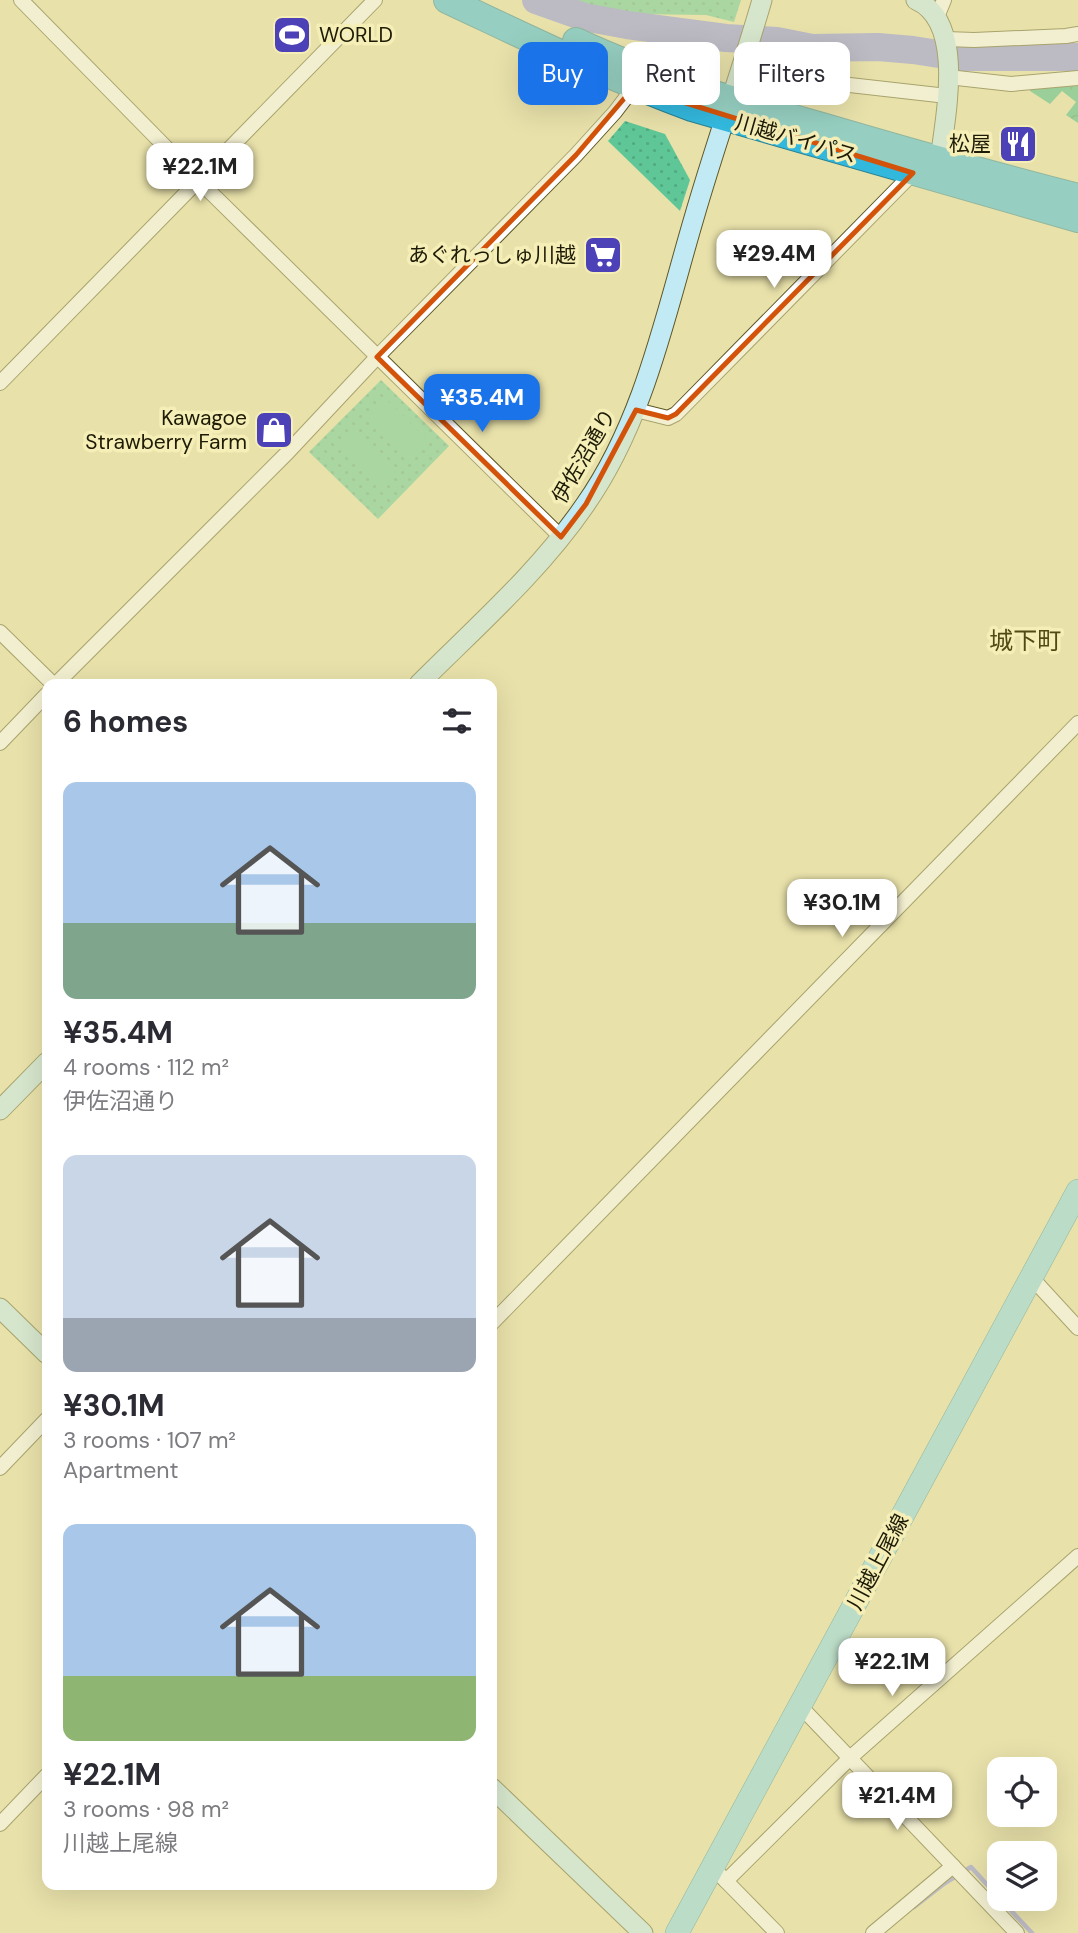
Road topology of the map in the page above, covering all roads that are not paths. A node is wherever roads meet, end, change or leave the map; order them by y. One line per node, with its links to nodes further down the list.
1 (21, 0): 21 (street)
2 (375, 0): 21 (street)
3 (447, 0): 12 (highway, 川越バイパス)
4 (487, 0): 18 (highway, 川越バイパス)
5 (916, 0): 7 (street)
6 (760, 8): 10 (street, 伊佐沼通り)
7 (940, 9): 9 (street)
8 (1078, 34): 9 (street)
9 (946, 39): 14 (street)
10 (750, 42)
11 (1078, 78): 14 (street)
12 (622, 81)
13 (850, 83): 14 (street)
14 (947, 86): 19 (street)
15 (734, 92): 18 (street, 伊佐沼通り)
16 (622, 103): 24 (street)
17 (711, 105): 18 (highway, 川越バイパス)
18 (728, 109): 19 (highway, 川越バイパス); 20 (highway, 川越バイパス); 26 (street, 伊佐沼通り)
19 (940, 160): 22 (highway, 川越バイパス)
20 (913, 173): 23 (highway, 川越バイパス); 26 (street)
21 (198, 180): 24 (street); 25 (street)
22 (1078, 197)
23 (1078, 219)
24 (377, 357): 27 (street); 30 (street)
25 (0, 383)
26 (636, 410): 27 (street, 伊佐沼通り)
27 (561, 537): 31 (street, 伊佐沼通り)
28 (0, 632): 29 (street)
29 (50, 679)
30 (60, 679)
31 (424, 679)
32 (42, 699): 34 (street)
33 (1078, 723): 40 (street)
34 (0, 743)
35 (42, 1067): 36 (street)
36 (0, 1110)
37 (1077, 1195): 38 (main road, 川越上尾線)
38 (1031, 1277): 41 (street); 46 (main road, 川越上尾線)
39 (0, 1308): 42 (street)
40 (497, 1318)
41 (1078, 1328)
42 (42, 1349)
43 (42, 1424): 44 (street)
44 (0, 1468)
45 (1078, 1556): 47 (street)
46 (801, 1707): 47 (street); 52 (main road, 川越上尾線)
47 (851, 1757): 51 (street); 52 (street)
48 (42, 1781): 50 (street)
49 (497, 1793): 53 (street)
50 (0, 1825)
51 (953, 1866): 56 (street); 57 (street)
52 (719, 1874): 54 (main road, 川越上尾線); 55 (street)
53 (643, 1933)
54 (677, 1933)
55 (777, 1933)
56 (873, 1933)
57 (1017, 1933)

